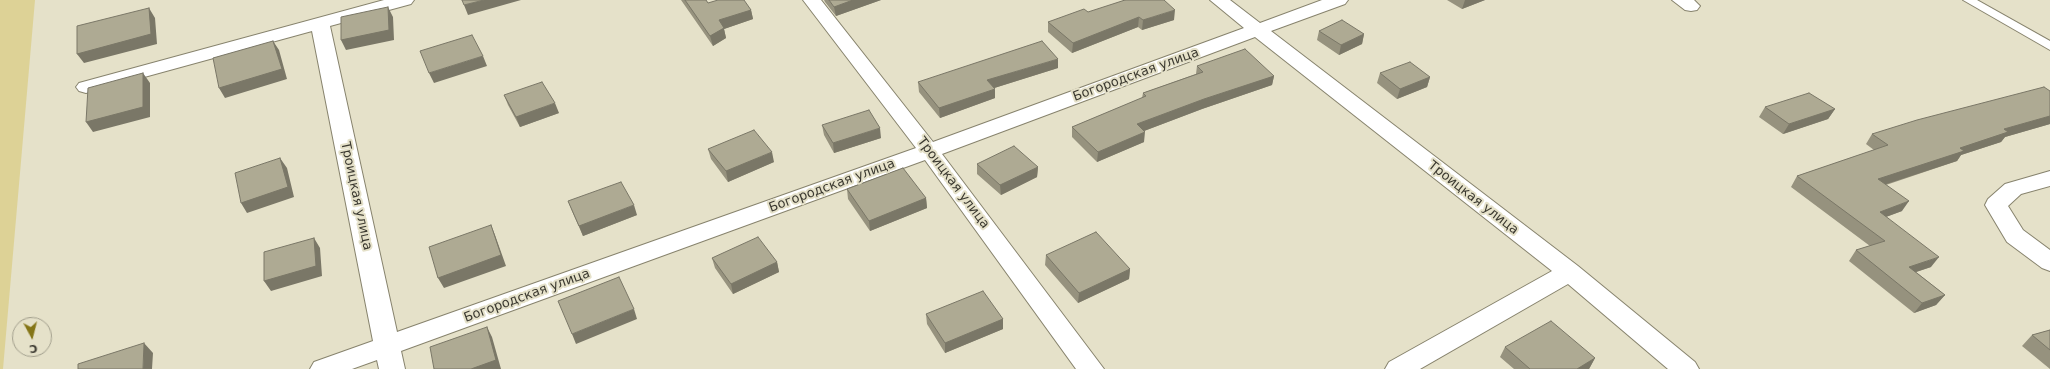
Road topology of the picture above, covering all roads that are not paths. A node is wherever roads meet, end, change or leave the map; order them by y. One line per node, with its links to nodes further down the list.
1 (405, 0): 6 (street)
2 (812, 0): 10 (street, Троицкая улица)
3 (1219, 0): 7 (street, Троицкая улица)
4 (1339, 0): 7 (street, Богородская улица)
5 (1969, 0): 8 (lane)
6 (320, 24): 9 (street); 14 (street, Троицкая улица)
7 (1257, 30): 10 (street, Богородская улица); 13 (street, Троицкая улица)
8 (2050, 46)
9 (86, 86)
10 (929, 151): 14 (street, Богородская улица); 17 (street, Троицкая улица)
11 (2050, 178): 12 (street)
12 (2050, 262)
13 (1570, 272): 18 (street); 19 (street, Троицкая улица)
14 (387, 346): 15 (street, Богородская улица); 16 (street, Троицкая улица)
15 (323, 369)
16 (392, 369)
17 (1090, 369)
18 (1398, 369)
19 (1686, 369)

